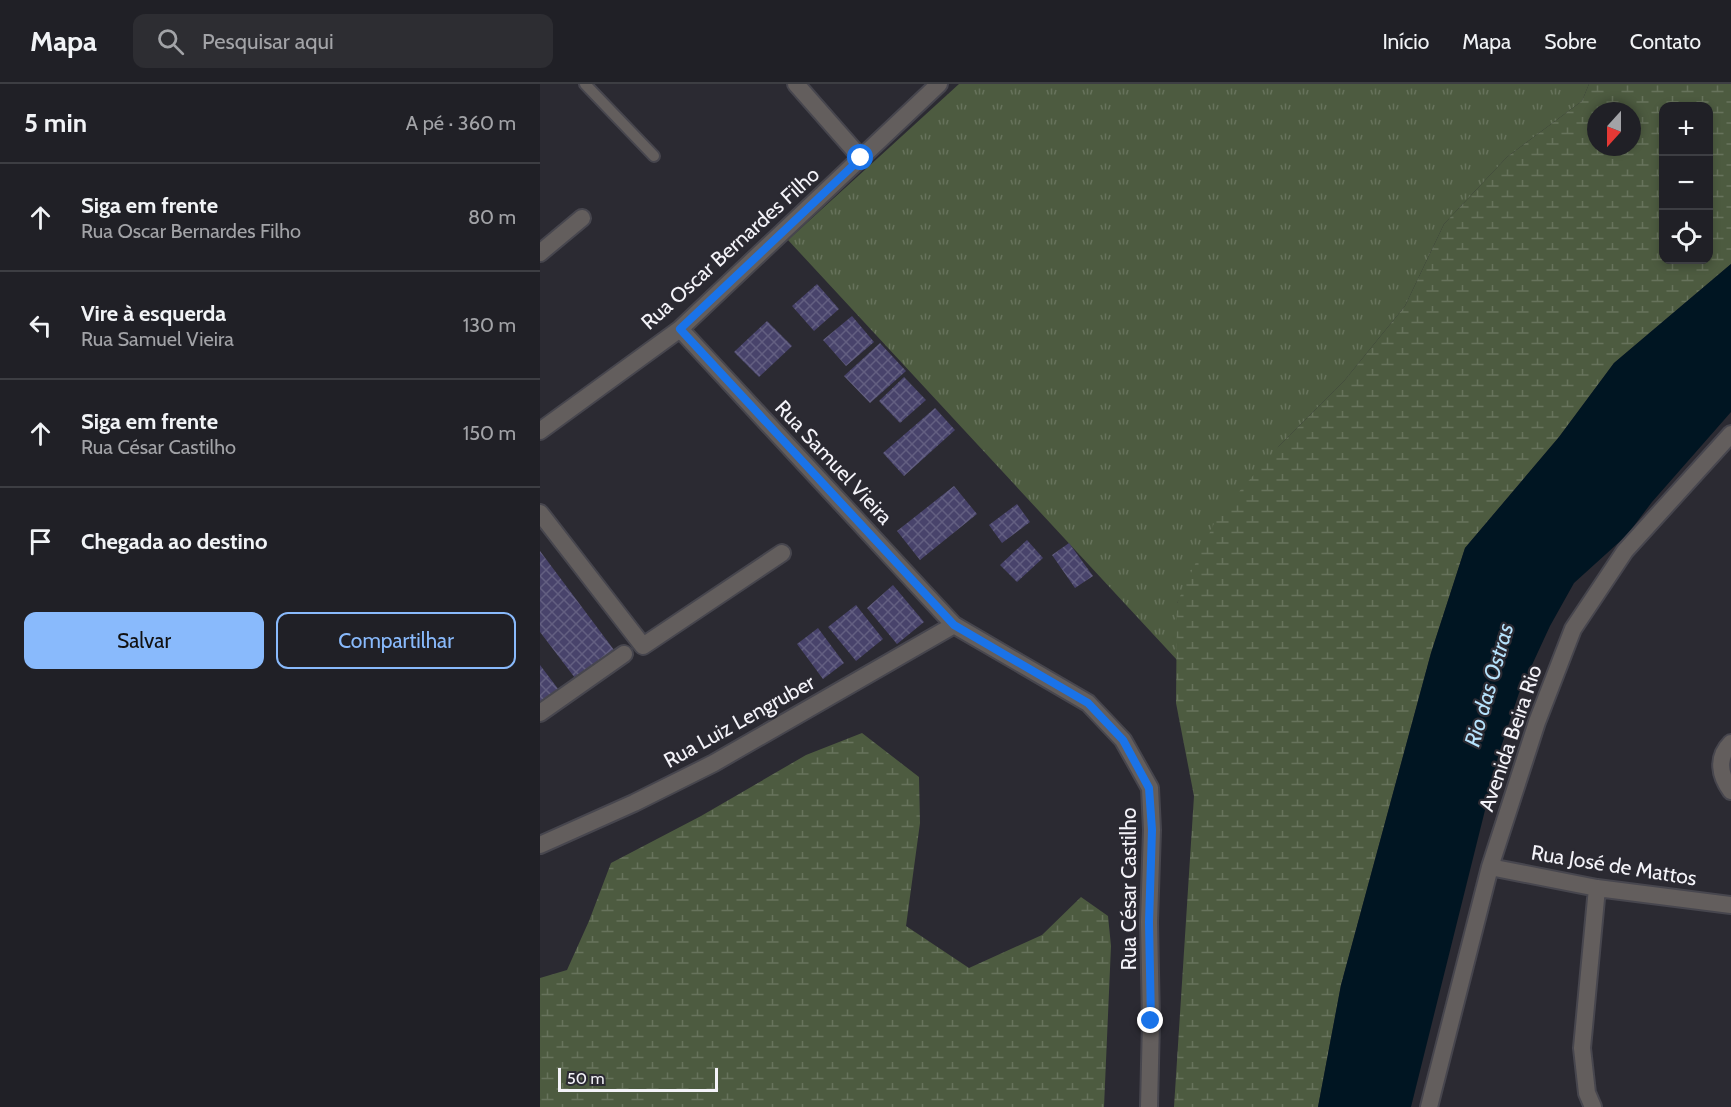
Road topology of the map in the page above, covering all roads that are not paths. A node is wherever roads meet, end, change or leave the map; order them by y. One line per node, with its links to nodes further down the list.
1 (585, 84): 4 (lane)
2 (796, 84): 5 (street)
3 (939, 84): 5 (street, Rua Oscar Bernardes Filho)
4 (654, 156)
5 (861, 158): 8 (street, Rua Oscar Bernardes Filho)
6 (582, 218): 7 (street)
7 (540, 253)
8 (680, 329): 9 (street, Rua Oscar Bernardes Filho); 13 (street, Rua Samuel Vieira)
9 (540, 431)
10 (1731, 434): 19 (street, Avenida Beira Rio)
11 (540, 513): 12 (street)
12 (782, 553)
13 (954, 625): 18 (street, Rua Luiz Lengruber); 22 (street, Rua César Castilho)
14 (624, 654): 15 (street)
15 (540, 713)
16 (1731, 743): 17 (street)
17 (1731, 791)
18 (540, 845)
19 (1490, 867): 20 (street, Rua José de Mattos); 23 (street, Avenida Beira Rio)
20 (1597, 888): 21 (street, Rua José de Mattos); 24 (street)
21 (1731, 905)
22 (1149, 1107)
23 (1429, 1107)
24 (1593, 1107)

